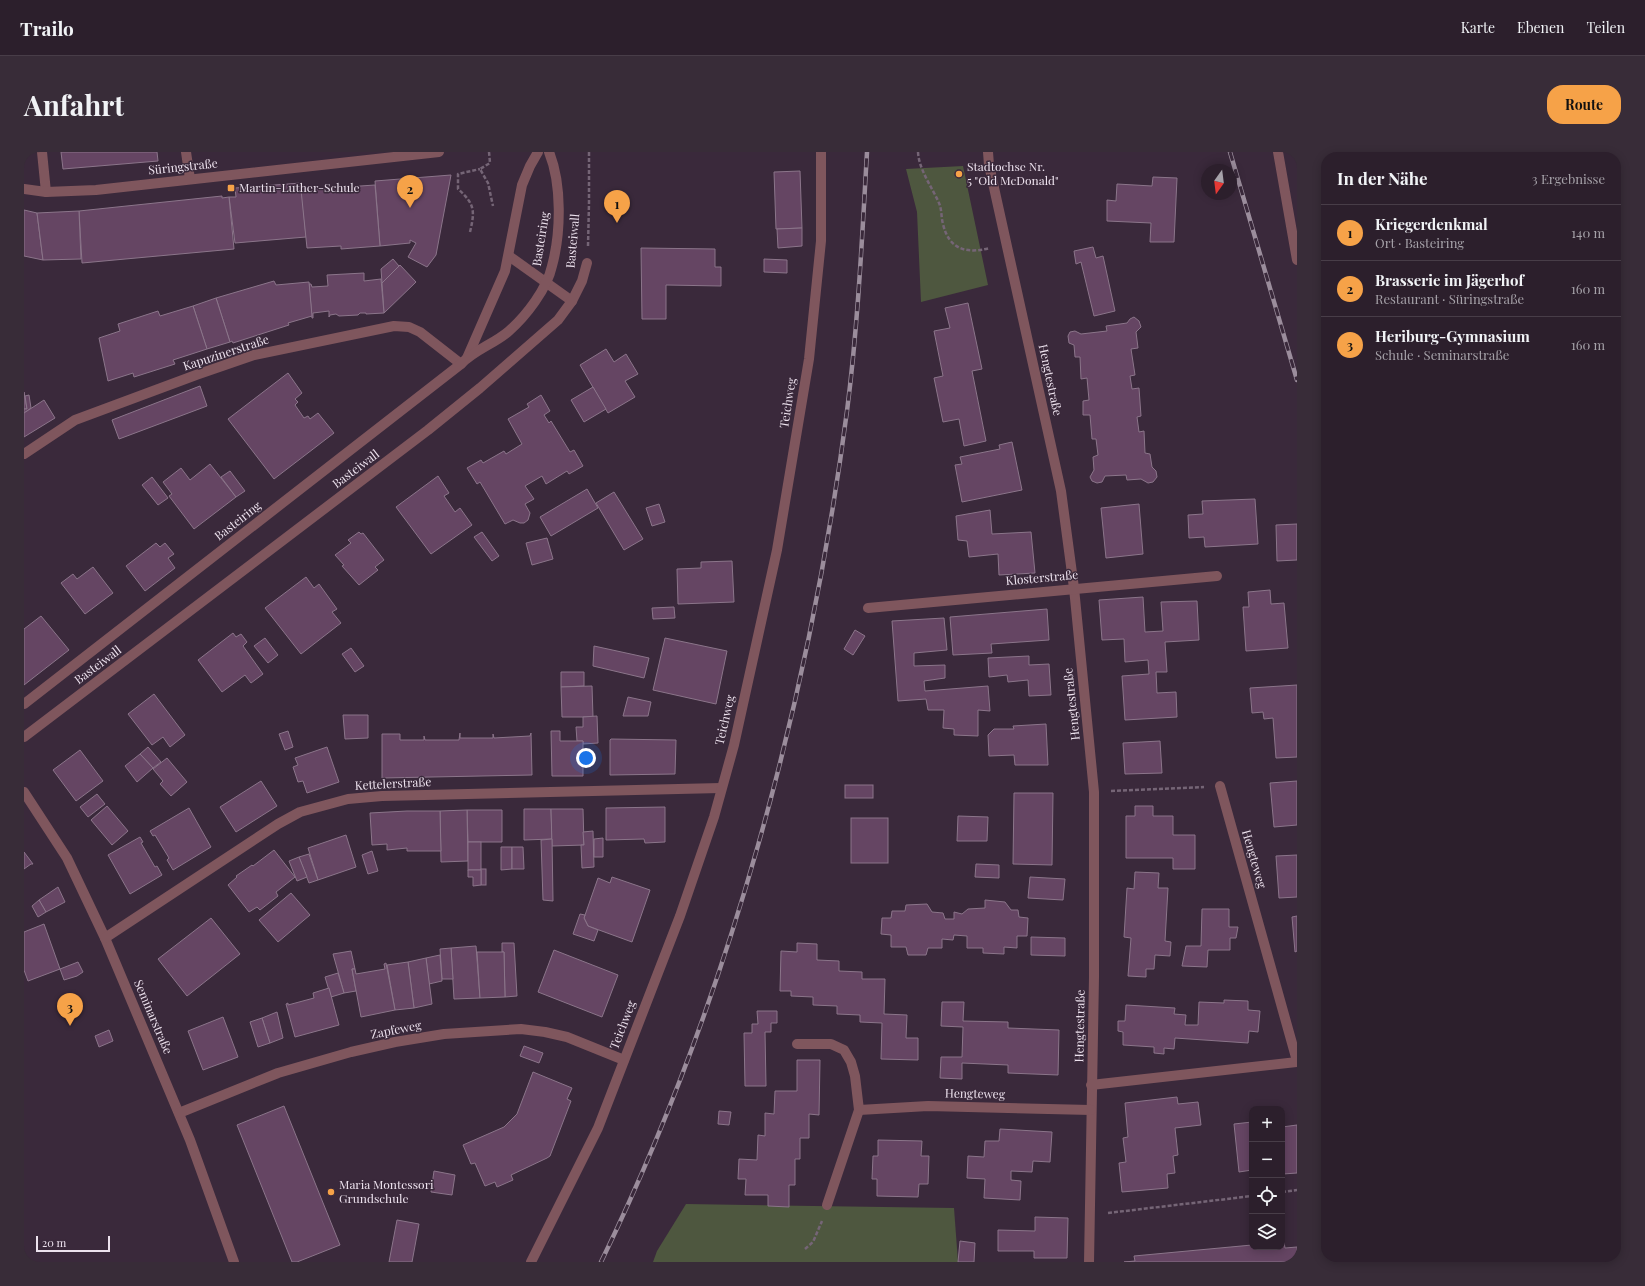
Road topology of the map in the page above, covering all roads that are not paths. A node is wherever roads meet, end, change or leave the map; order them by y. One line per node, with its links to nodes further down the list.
1 (42, 152): 11 (street)
2 (186, 152): 9 (street)
3 (439, 152): 9 (street, Süringstraße)
4 (538, 152): 12 (street, Basteiring)
5 (549, 152): 15 (street, Basteiring)
6 (821, 152): 25 (street, Teichweg)
7 (988, 152): 20 (street, Hengtestraße)
8 (1278, 152): 13 (street)
9 (190, 179): 11 (street, Süringstraße)
10 (24, 190): 11 (street, Süringstraße)
11 (46, 192)
12 (509, 256): 15 (street, Basteiring); 17 (street, Basteiring)
13 (1297, 260)
14 (587, 263): 16 (street, Basteiwall)
15 (545, 282): 16 (street, Basteiring); 17 (street, Basteiring)
16 (572, 301): 23 (street, Basteiwall)
17 (464, 361): 18 (street, Kapuzinerstraße); 22 (street, Basteiring)
18 (24, 454)
19 (1217, 576): 20 (street, Klosterstraße)
20 (1074, 588): 21 (street, Klosterstraße); 31 (street, Hengtestraße)
21 (868, 608)
22 (24, 704)
23 (24, 737)
24 (1220, 786): 30 (street, Hengteweg)
25 (721, 788): 27 (street, Kettelerstraße); 29 (street, Teichweg)
26 (24, 792): 27 (street, Seminarstraße)
27 (105, 938): 34 (street, Seminarstraße)
28 (797, 1044): 32 (street)
29 (624, 1060): 34 (street, Zapfeweg); 37 (street, Teichweg)
30 (1297, 1061): 31 (street, Hengteweg)
31 (1092, 1084): 33 (street, Hengtestraße)
32 (859, 1110): 33 (street, Hengteweg); 35 (street)
33 (1091, 1110): 38 (street, Hengtestraße)
34 (179, 1113): 36 (street, Seminarstraße)
35 (827, 1205)
36 (234, 1262)
37 (531, 1262)
38 (1089, 1262)

